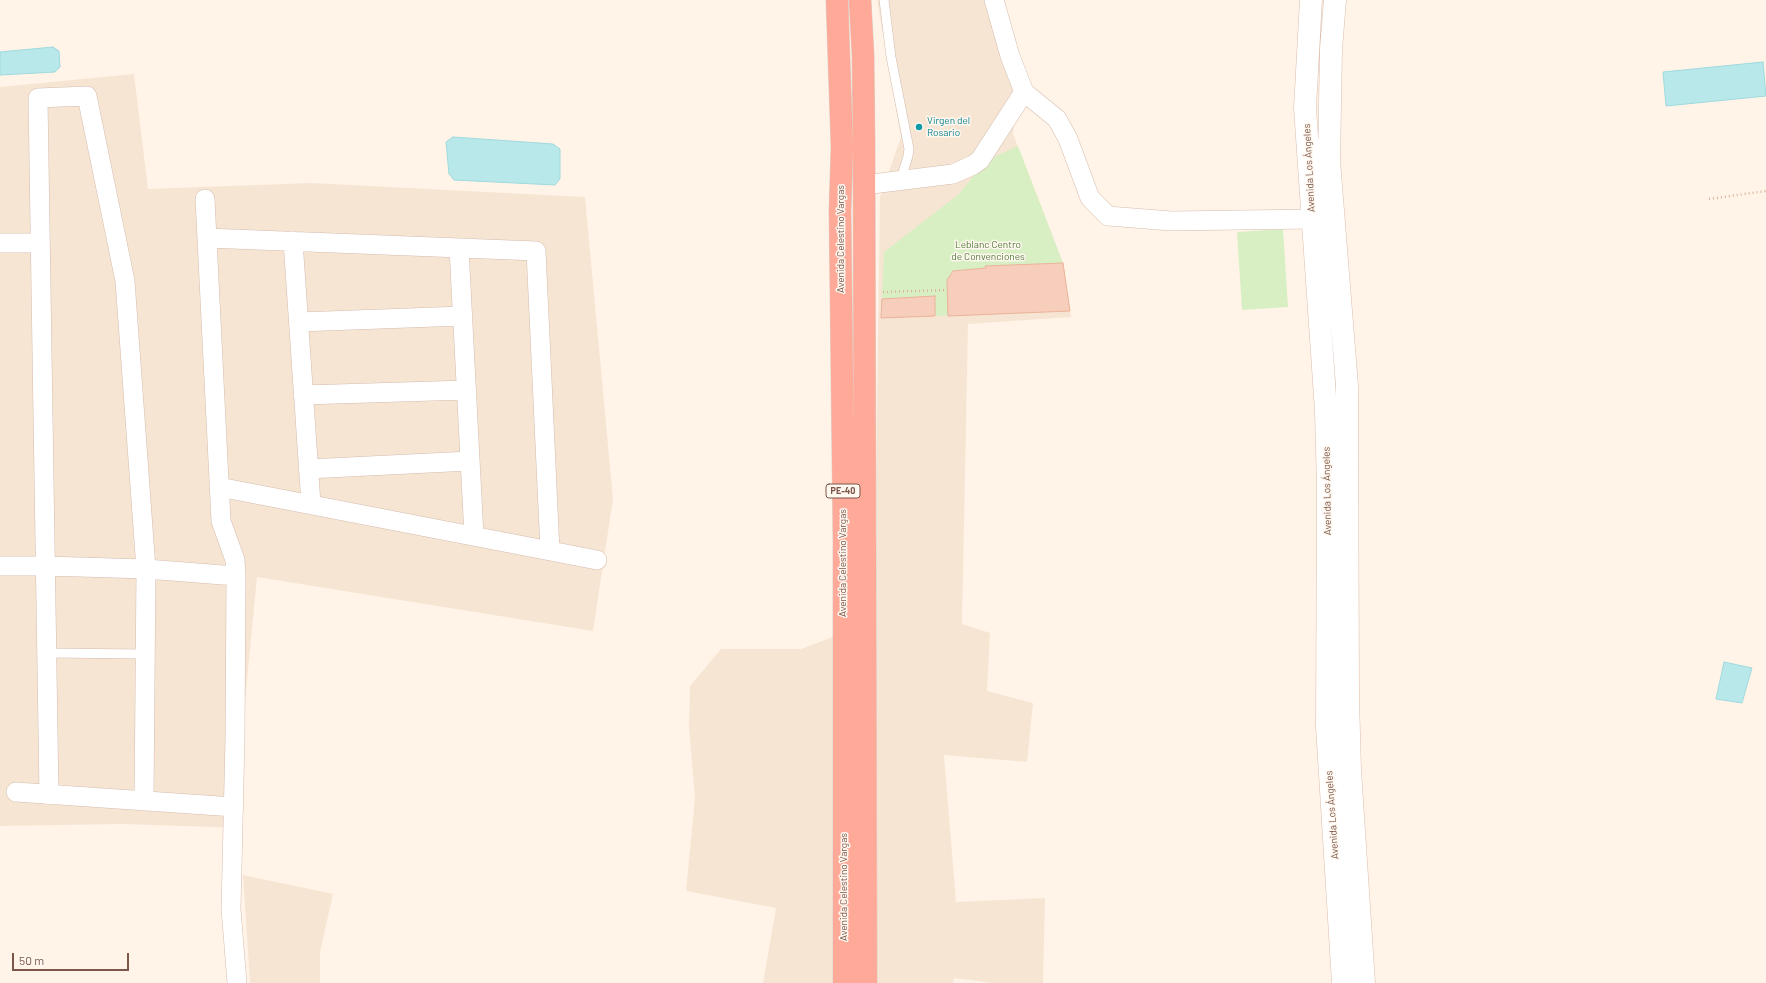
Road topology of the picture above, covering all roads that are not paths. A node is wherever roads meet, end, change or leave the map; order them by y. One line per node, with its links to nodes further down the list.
1 (837, 0): 12 (highway, Avenida Celestino Vargas / PE-40)
2 (860, 0): 9 (highway, PE-40)
3 (884, 0): 8 (lane)
4 (994, 0): 7 (street)
5 (1311, 0): 11 (main road, Avenida Los Ángeles)
6 (1334, 0): 50 (main road, Avenida Los Ángeles)
7 (1024, 92): 8 (street); 11 (street)
8 (900, 179): 9 (street)
9 (864, 185): 13 (highway, PE-40)
10 (205, 199): 14 (street)
11 (1312, 220): 49 (main road, Avenida Los Ángeles)
12 (841, 235): 13 (highway); 21 (highway, Avenida Celestino Vargas / PE-40)
13 (864, 235): 22 (highway, PE-40)
14 (207, 238): 15 (street); 27 (street)
15 (293, 241): 18 (street); 20 (street)
16 (0, 243): 17 (street)
17 (40, 243): 33 (street); 34 (street)
18 (459, 248): 19 (street); 30 (street)
19 (463, 316): 20 (street); 23 (street)
20 (299, 322): 24 (street)
21 (842, 384): 22 (highway); 36 (highway, Avenida Celestino Vargas / PE-40)
22 (864, 384): 37 (highway, PE-40)
23 (467, 390): 24 (street); 25 (street)
24 (303, 395): 26 (street)
25 (470, 461): 26 (street); 29 (street)
26 (308, 469): 28 (street)
27 (219, 487): 28 (street); 35 (street)
28 (311, 504): 29 (street)
29 (474, 536): 30 (street)
30 (550, 551): 31 (street)
31 (597, 560)
32 (0, 566): 33 (street)
33 (46, 566): 34 (street); 38 (street)
34 (146, 570): 35 (street); 39 (street)
35 (236, 576): 43 (street)
36 (844, 642): 37 (highway); 45 (highway, Avenida Celestino Vargas / PE-40)
37 (865, 643): 44 (highway, PE-40)
38 (47, 653): 39 (lane); 41 (street)
39 (145, 654): 42 (street)
40 (16, 792): 41 (street)
41 (50, 795): 42 (street)
42 (144, 801): 43 (street)
43 (234, 807): 46 (street)
44 (866, 887): 45 (highway); 48 (highway, PE-40)
45 (844, 890): 47 (highway, Avenida Celestino Vargas / PE-40)
46 (237, 983)
47 (844, 983)
48 (866, 983)
49 (1343, 983)
50 (1364, 983)

